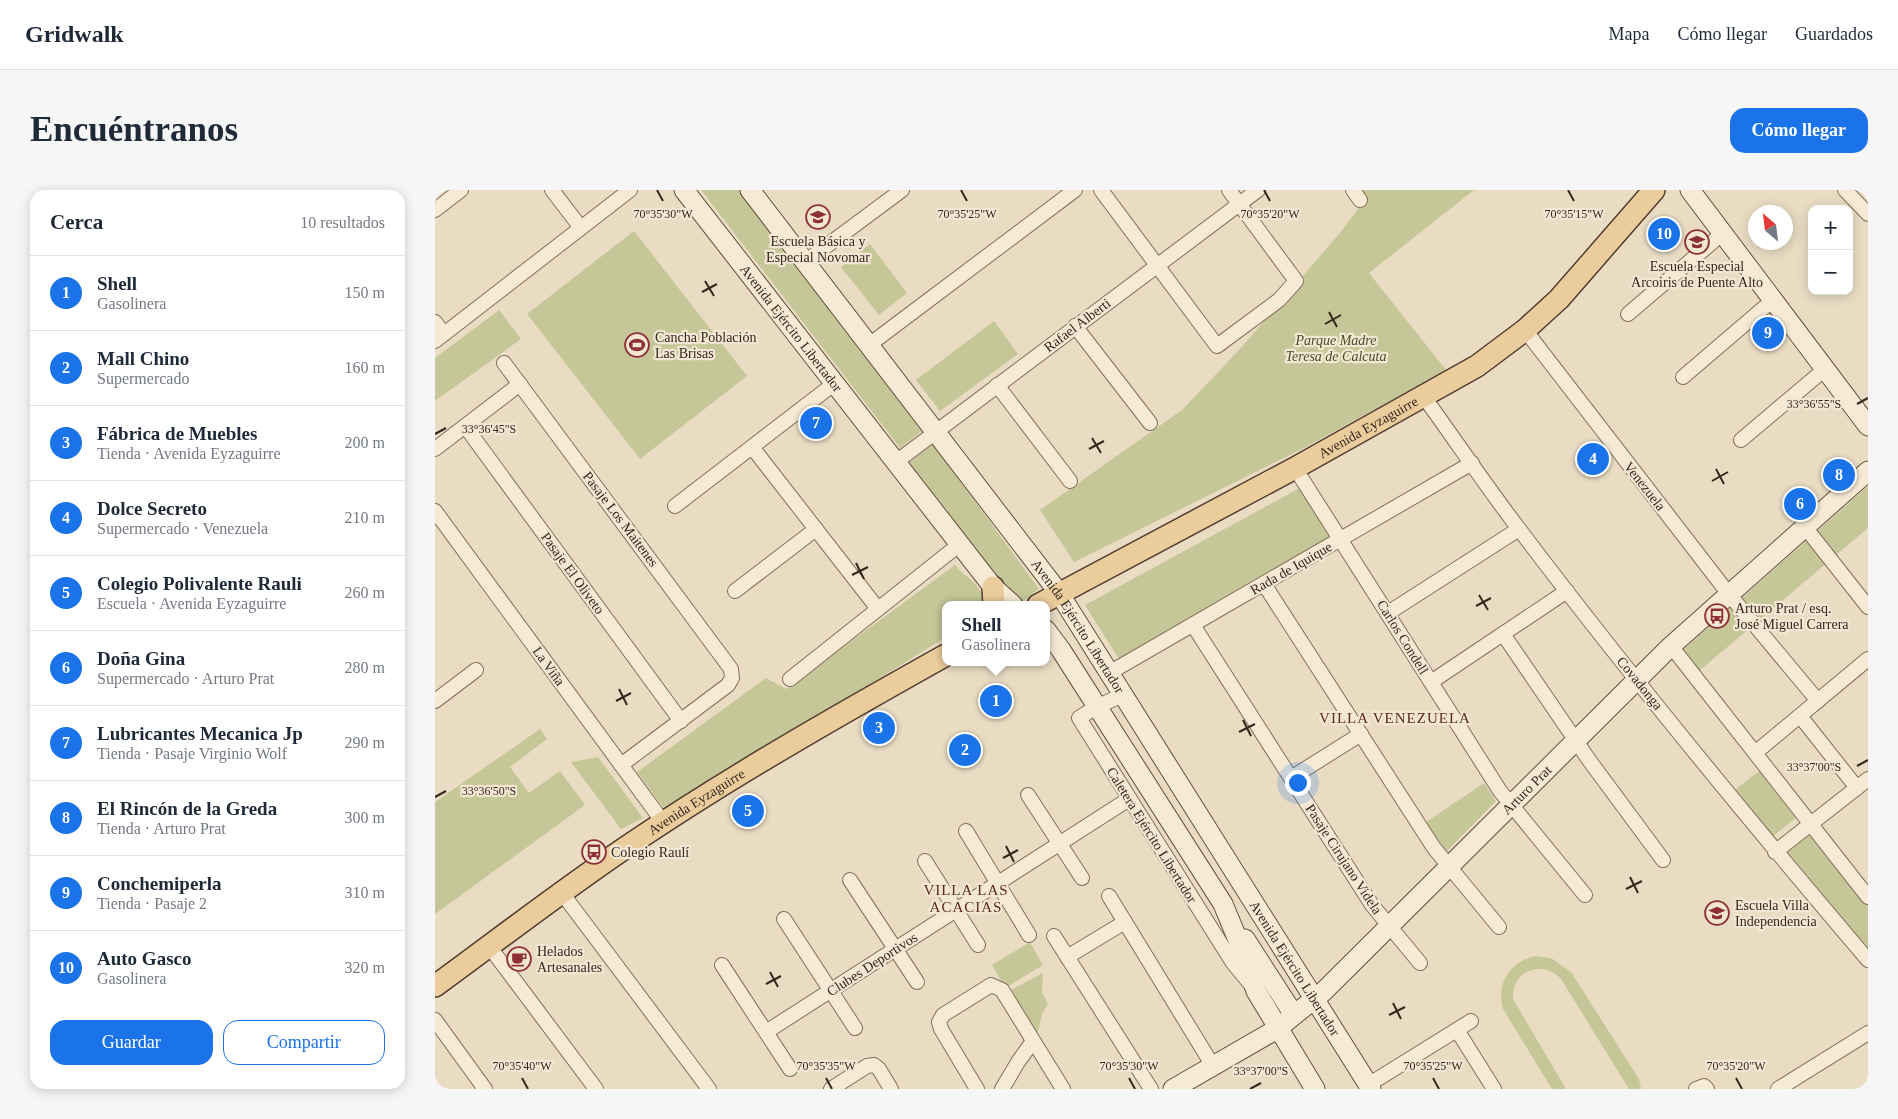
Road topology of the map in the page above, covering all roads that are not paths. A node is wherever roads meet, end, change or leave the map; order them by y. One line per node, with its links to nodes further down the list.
1 (461, 190): 15 (street)
2 (552, 190): 17 (street)
3 (630, 190): 17 (street)
4 (684, 190): 31 (main road, Avenida Ejército Libertador)
5 (749, 190): 19 (main road, Avenida Ejército Libertador)
6 (902, 190): 19 (street)
7 (1075, 190): 27 (street)
8 (1101, 190): 20 (street)
9 (1229, 190): 14 (street)
10 (1258, 190): 14 (street, Rafael Alberti)
11 (1654, 190): 25 (main road, Avenida Eyzaguirre)
12 (1690, 190): 18 (main road)
13 (1845, 190): 16 (street)
14 (1239, 204): 20 (street, Rafael Alberti); 20 (street)
15 (435, 210)
16 (1868, 214)
17 (581, 228): 26 (street)
18 (1723, 233): 21 (main road); 22 (street)
19 (805, 262): 27 (main road, Avenida Ejército Libertador)
20 (1157, 265): 24 (street, Rafael Alberti)
21 (1773, 300): 29 (main road); 30 (street)
22 (1628, 314)
23 (435, 322): 26 (street)
24 (1075, 326): 33 (street, Rafael Alberti); 35 (street)
25 (1525, 330): 34 (main road, Avenida Eyzaguirre); 58 (street, Venezuela)
26 (440, 337)
27 (869, 345): 38 (main road, Avenida Ejército Libertador)
28 (504, 363): 32 (street, Pasaje Los Maitenes)
29 (1825, 369): 37 (main road); 39 (street)
30 (1683, 376)
31 (835, 383): 40 (street); 42 (main road, Avenida Ejército Libertador)
32 (520, 384): 36 (street); 80 (street, Pasaje Los Maitenes)
33 (997, 385): 38 (street, Rafael Alberti); 46 (street)
34 (1424, 398): 43 (street, Covadonga); 44 (main road, Avenida Eyzaguirre)
35 (1150, 424)
36 (465, 426): 41 (street); 80 (street, Pasaje El Oliveto)
37 (1868, 426)
38 (935, 431): 42 (street, Rafael Alberti); 57 (main road, Avenida Ejército Libertador)
39 (1741, 440)
40 (752, 447): 47 (street); 51 (street)
41 (435, 449)
42 (896, 462): 53 (main road, Avenida Ejército Libertador)
43 (1472, 463): 50 (street, Covadonga); 52 (street, Rada de Iquique)
44 (1295, 468): 52 (street, Carlos Condell); 57 (main road, Avenida Eyzaguirre)
45 (1868, 471): 49 (main road, Arturo Prat)
46 (1070, 481)
47 (675, 506)
48 (435, 511): 86 (street, La Viña)
49 (1805, 526): 58 (main road, Arturo Prat); 61 (street)
50 (1519, 528): 56 (street, Covadonga); 63 (street)
51 (815, 529): 55 (street); 62 (street)
52 (1341, 539): 54 (street, Rada de Iquique); 63 (street, Carlos Condell)
53 (960, 544): 59 (main road, Avenida Ejército Libertador); 62 (street)
54 (1264, 584): 64 (street, Rada de Iquique); 81 (street)
55 (735, 591)
56 (1567, 591): 65 (street); 73 (street, Covadonga)
57 (1059, 593): 60 (main road, Avenida Eyzaguirre); 71 (main road, Avenida Ejército Libertador)
58 (1728, 593): 67 (main road, Arturo Prat); 77 (street, Venezuela)
59 (993, 596)
60 (1044, 601)
61 (1868, 607)
62 (878, 609): 72 (street)
63 (1388, 614): 74 (street, Carlos Condell)
64 (1193, 625): 71 (street, Rada de Iquique); 87 (street, Pasaje Cirujano Videla)
65 (1503, 634): 74 (street); 83 (street)
66 (1050, 636): 78 (main road, Avenida Ejército Libertador)
67 (1671, 646): 73 (main road, Arturo Prat); 84 (street)
68 (942, 657): 93 (main road, Avenida Eyzaguirre)
69 (1868, 659): 77 (street)
70 (476, 670): 76 (street)
71 (1109, 674): 75 (main road, Avenida Ejército Libertador)
72 (790, 680)
73 (1637, 680): 83 (main road, Arturo Prat); 97 (street, Covadonga)
74 (1431, 682): 92 (street, Carlos Condell)
75 (1123, 695): 78 (street, Caletera Ejército Libertador); 85 (main road, Avenida Ejército Libertador)
76 (435, 700)
77 (1818, 700): 79 (street)
78 (1096, 707): 82 (main road, Avenida Ejército Libertador); 91 (street, Caletera Ejército Libertador)
79 (1800, 716): 84 (street); 89 (street)
80 (681, 721): 86 (street)
81 (1361, 734): 87 (street); 100 (street)
82 (1117, 739): 85 (main road); 108 (main road, Avenida Ejército Libertador)
83 (1577, 741): 92 (main road, Arturo Prat); 98 (street)
84 (1755, 753): 94 (street)
85 (1163, 759): 127 (main road, Avenida Ejército Libertador)
86 (621, 765): 93 (street, La Viña)
87 (1291, 778): 112 (street, Pasaje Cirujano Videla)
88 (1868, 779): 89 (street)
89 (1857, 788): 94 (street)
90 (1028, 795): 96 (street)
91 (1129, 799): 96 (street, Clubes Deportivos); 126 (street, Caletera Ejército Libertador)
92 (1513, 805): 100 (main road, Arturo Prat); 105 (street, Carlos Condell)
93 (663, 822): 104 (main road, Avenida Eyzaguirre)
94 (1811, 824): 97 (street); 107 (street)
95 (966, 831): 103 (street)
96 (1059, 843): 101 (street); 103 (street, Clubes Deportivos)
97 (1775, 852): 120 (street, Covadonga)
98 (1663, 860)
99 (925, 861): 109 (street)
100 (1450, 868): 112 (main road, Arturo Prat); 113 (street)
101 (1082, 878)
102 (850, 880): 118 (street)
103 (997, 883): 109 (street, Clubes Deportivos); 114 (street)
104 (562, 893): 117 (main road, Avenida Eyzaguirre); 142 (street)
105 (1585, 895)
106 (1109, 896): 111 (street)
107 (1868, 897)
108 (1223, 904): 126 (main road, Avenida Ejército Libertador); 128 (main road, Avenida Ejército Libertador)
109 (956, 910): 116 (street); 118 (street, Clubes Deportivos)
110 (784, 919): 125 (street)
111 (1125, 922): 119 (street); 137 (street)
112 (1390, 927): 121 (street, Pasaje Cirujano Videla); 127 (main road, Arturo Prat)
113 (1499, 927)
114 (1029, 935)
115 (1054, 936): 119 (street)
116 (978, 945)
117 (489, 946): 124 (main road, Avenida Eyzaguirre); 141 (street)
118 (895, 949): 123 (street); 125 (street, Clubes Deportivos)
119 (1067, 957): 148 (street)
120 (1868, 960)
121 (1420, 963)
122 (722, 966): 134 (street)
123 (917, 982)
124 (435, 986)
125 (831, 990): 131 (street); 134 (street, Clubes Deportivos)
126 (1256, 991): 132 (main road, Avenida Ejército Libertador)
127 (1314, 999): 128 (main road, Arturo Prat); 139 (main road, Avenida Ejército Libertador)
128 (1294, 1015): 132 (main road, Arturo Prat)
129 (435, 1020): 140 (street)
130 (1471, 1021): 133 (street)
131 (855, 1028)
132 (1277, 1029): 137 (main road, Arturo Prat); 150 (main road, Avenida Ejército Libertador)
133 (1457, 1030): 139 (street); 151 (street)
134 (766, 1032): 138 (street)
135 (1868, 1032): 154 (street)
136 (1033, 1041): 145 (street); 146 (street); 147 (street)
137 (1213, 1066): 149 (main road, Arturo Prat)
138 (790, 1070)
139 (1370, 1087)
140 (485, 1089)
141 (596, 1089)
142 (709, 1089)
143 (831, 1089): 144 (street)
144 (891, 1089)
145 (977, 1089)
146 (1002, 1089)
147 (1063, 1089)
148 (1151, 1089)
149 (1173, 1089)
150 (1315, 1089)
151 (1495, 1089)
152 (1696, 1089): 153 (street)
153 (1707, 1089)
154 (1777, 1089)

